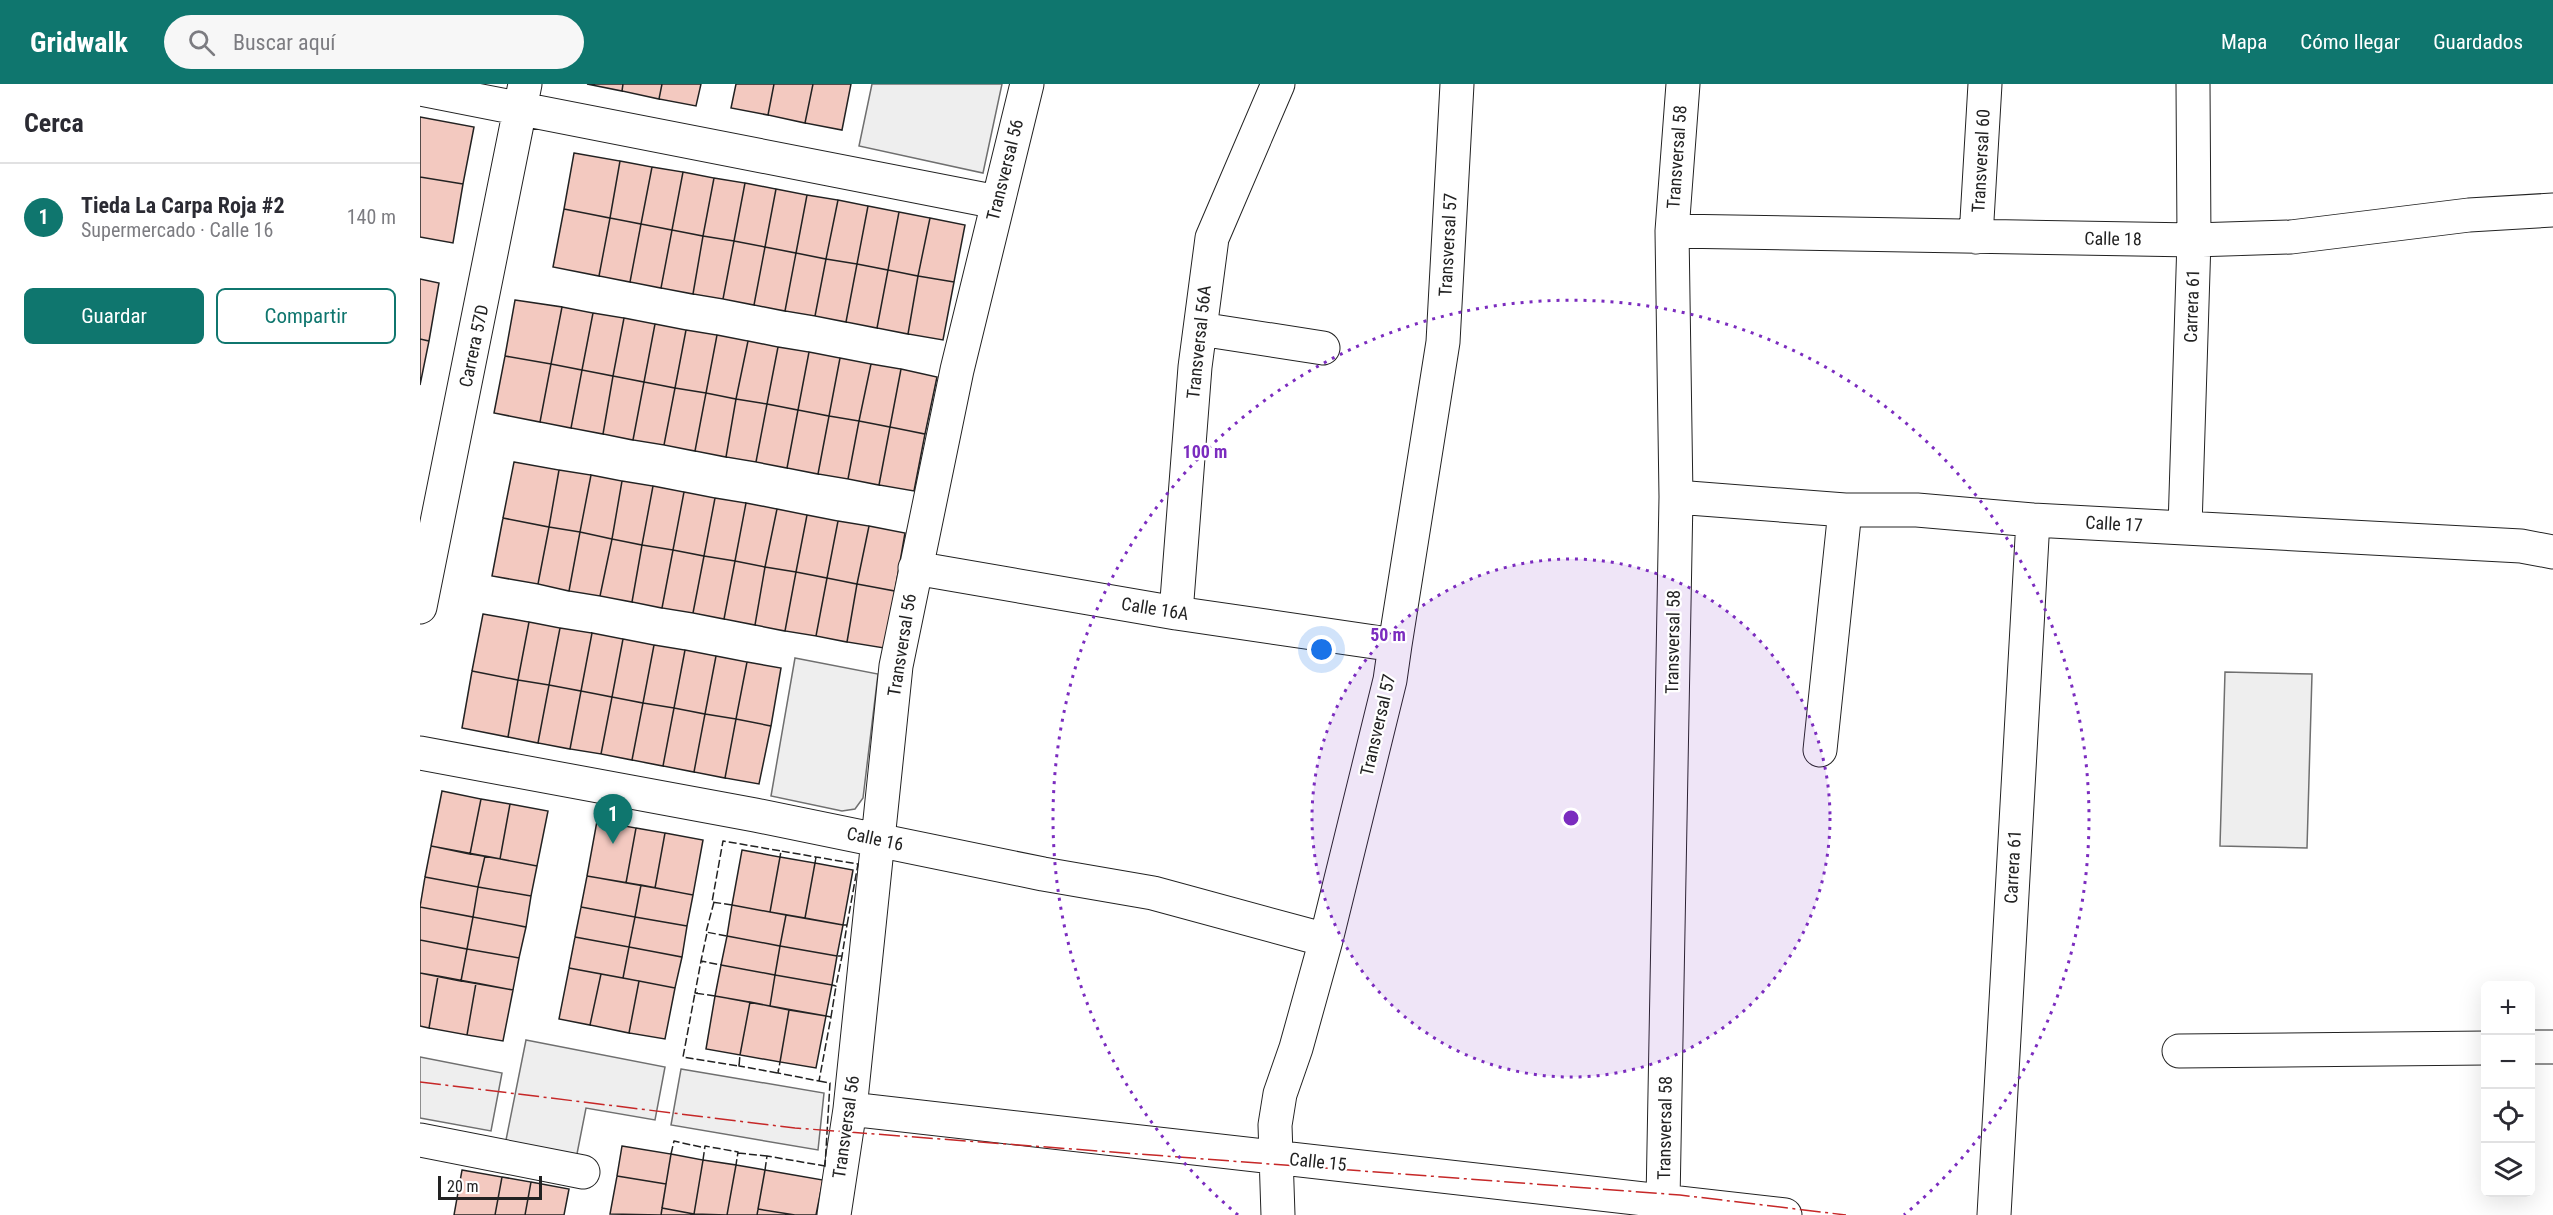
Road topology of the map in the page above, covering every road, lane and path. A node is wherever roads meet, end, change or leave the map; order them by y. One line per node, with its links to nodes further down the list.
1 (1027, 84): 9 (street, Transversal 56)
2 (1278, 84): 14 (street, Transversal 56A)
3 (1457, 84): 24 (street, Transversal 57)
4 (1683, 84): 11 (street, Transversal 58)
5 (1985, 84): 12 (street, Transversal 60)
6 (2193, 84): 13 (street, Carrera 61)
7 (435, 89): 8 (street)
8 (523, 96): 9 (street); 22 (street, Carrera 57D)
9 (997, 202): 21 (street, Transversal 56)
10 (2553, 210): 13 (street, Calle 18)
11 (1671, 231): 12 (street, Calle 18); 16 (street, Transversal 58)
12 (1976, 237): 13 (street, Calle 18)
13 (2194, 240): 19 (street, Carrera 61)
14 (1200, 329): 15 (street); 23 (street, Transversal 56A)
15 (1323, 348)
16 (1676, 497): 17 (street, Calle 17); 37 (street, Transversal 58)
17 (1845, 510): 18 (street, Calle 17); 25 (street)
18 (2033, 520): 19 (street, Calle 17); 41 (street, Carrera 61)
19 (2185, 527): 20 (street, Calle 17)
20 (2553, 552)
21 (915, 568): 23 (street, Calle 16A); 27 (street, Transversal 56)
22 (420, 607)
23 (1176, 613): 24 (street, Calle 16A)
24 (1395, 645): 28 (street, Transversal 57)
25 (1820, 750)
26 (420, 753): 27 (street, Calle 16)
27 (879, 840): 28 (street, Calle 16); 33 (street, Transversal 56)
28 (1326, 940): 35 (street, Transversal 57)
29 (2535, 1047): 30 (street)
30 (2553, 1047)
31 (2481, 1048): 32 (street)
32 (2179, 1052)
33 (850, 1109): 35 (street, Calle 15); 38 (street, Transversal 56)
34 (420, 1140): 36 (street)
35 (1275, 1157): 37 (street, Calle 15); 39 (street, Transversal 57)
36 (583, 1172)
37 (1663, 1201): 40 (street, Calle 15)
38 (834, 1215)
39 (1278, 1215)
40 (1785, 1215)
41 (1994, 1215)

